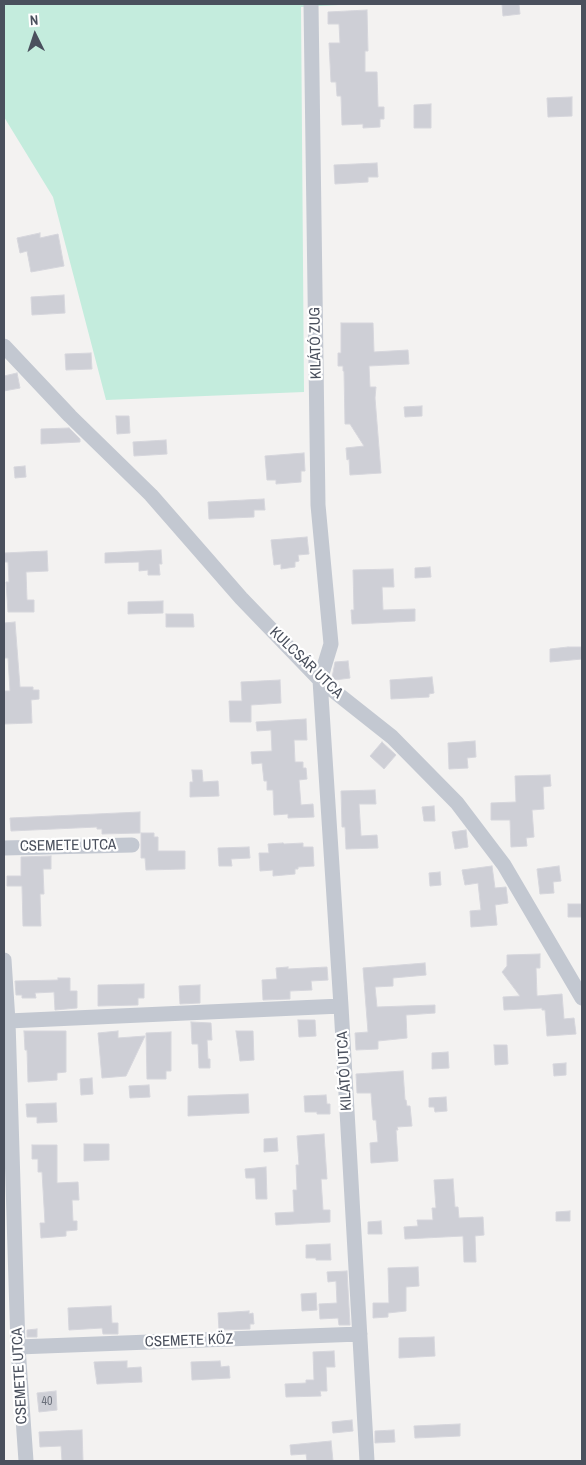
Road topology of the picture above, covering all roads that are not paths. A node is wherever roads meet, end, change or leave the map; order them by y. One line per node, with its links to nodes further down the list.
1 (311, 4): 3 (street, KILÁTÓ ZUG)
2 (4, 346): 3 (street, KULCSÁR UTCA)
3 (320, 680): 7 (street, KULCSÁR UTCA); 8 (street, KILÁTÓ UTCA)
4 (132, 845): 5 (street, CSEMETE UTCA)
5 (4, 848)
6 (4, 960): 9 (street, CSEMETE UTCA)
7 (582, 998)
8 (341, 1006): 9 (street); 10 (street, KILÁTÓ UTCA)
9 (8, 1021): 11 (street, CSEMETE UTCA)
10 (360, 1334): 11 (street, CSEMETE KÖZ); 13 (street, KILÁTÓ UTCA)
11 (18, 1348): 12 (street, CSEMETE UTCA)
12 (26, 1461)
13 (367, 1461)

